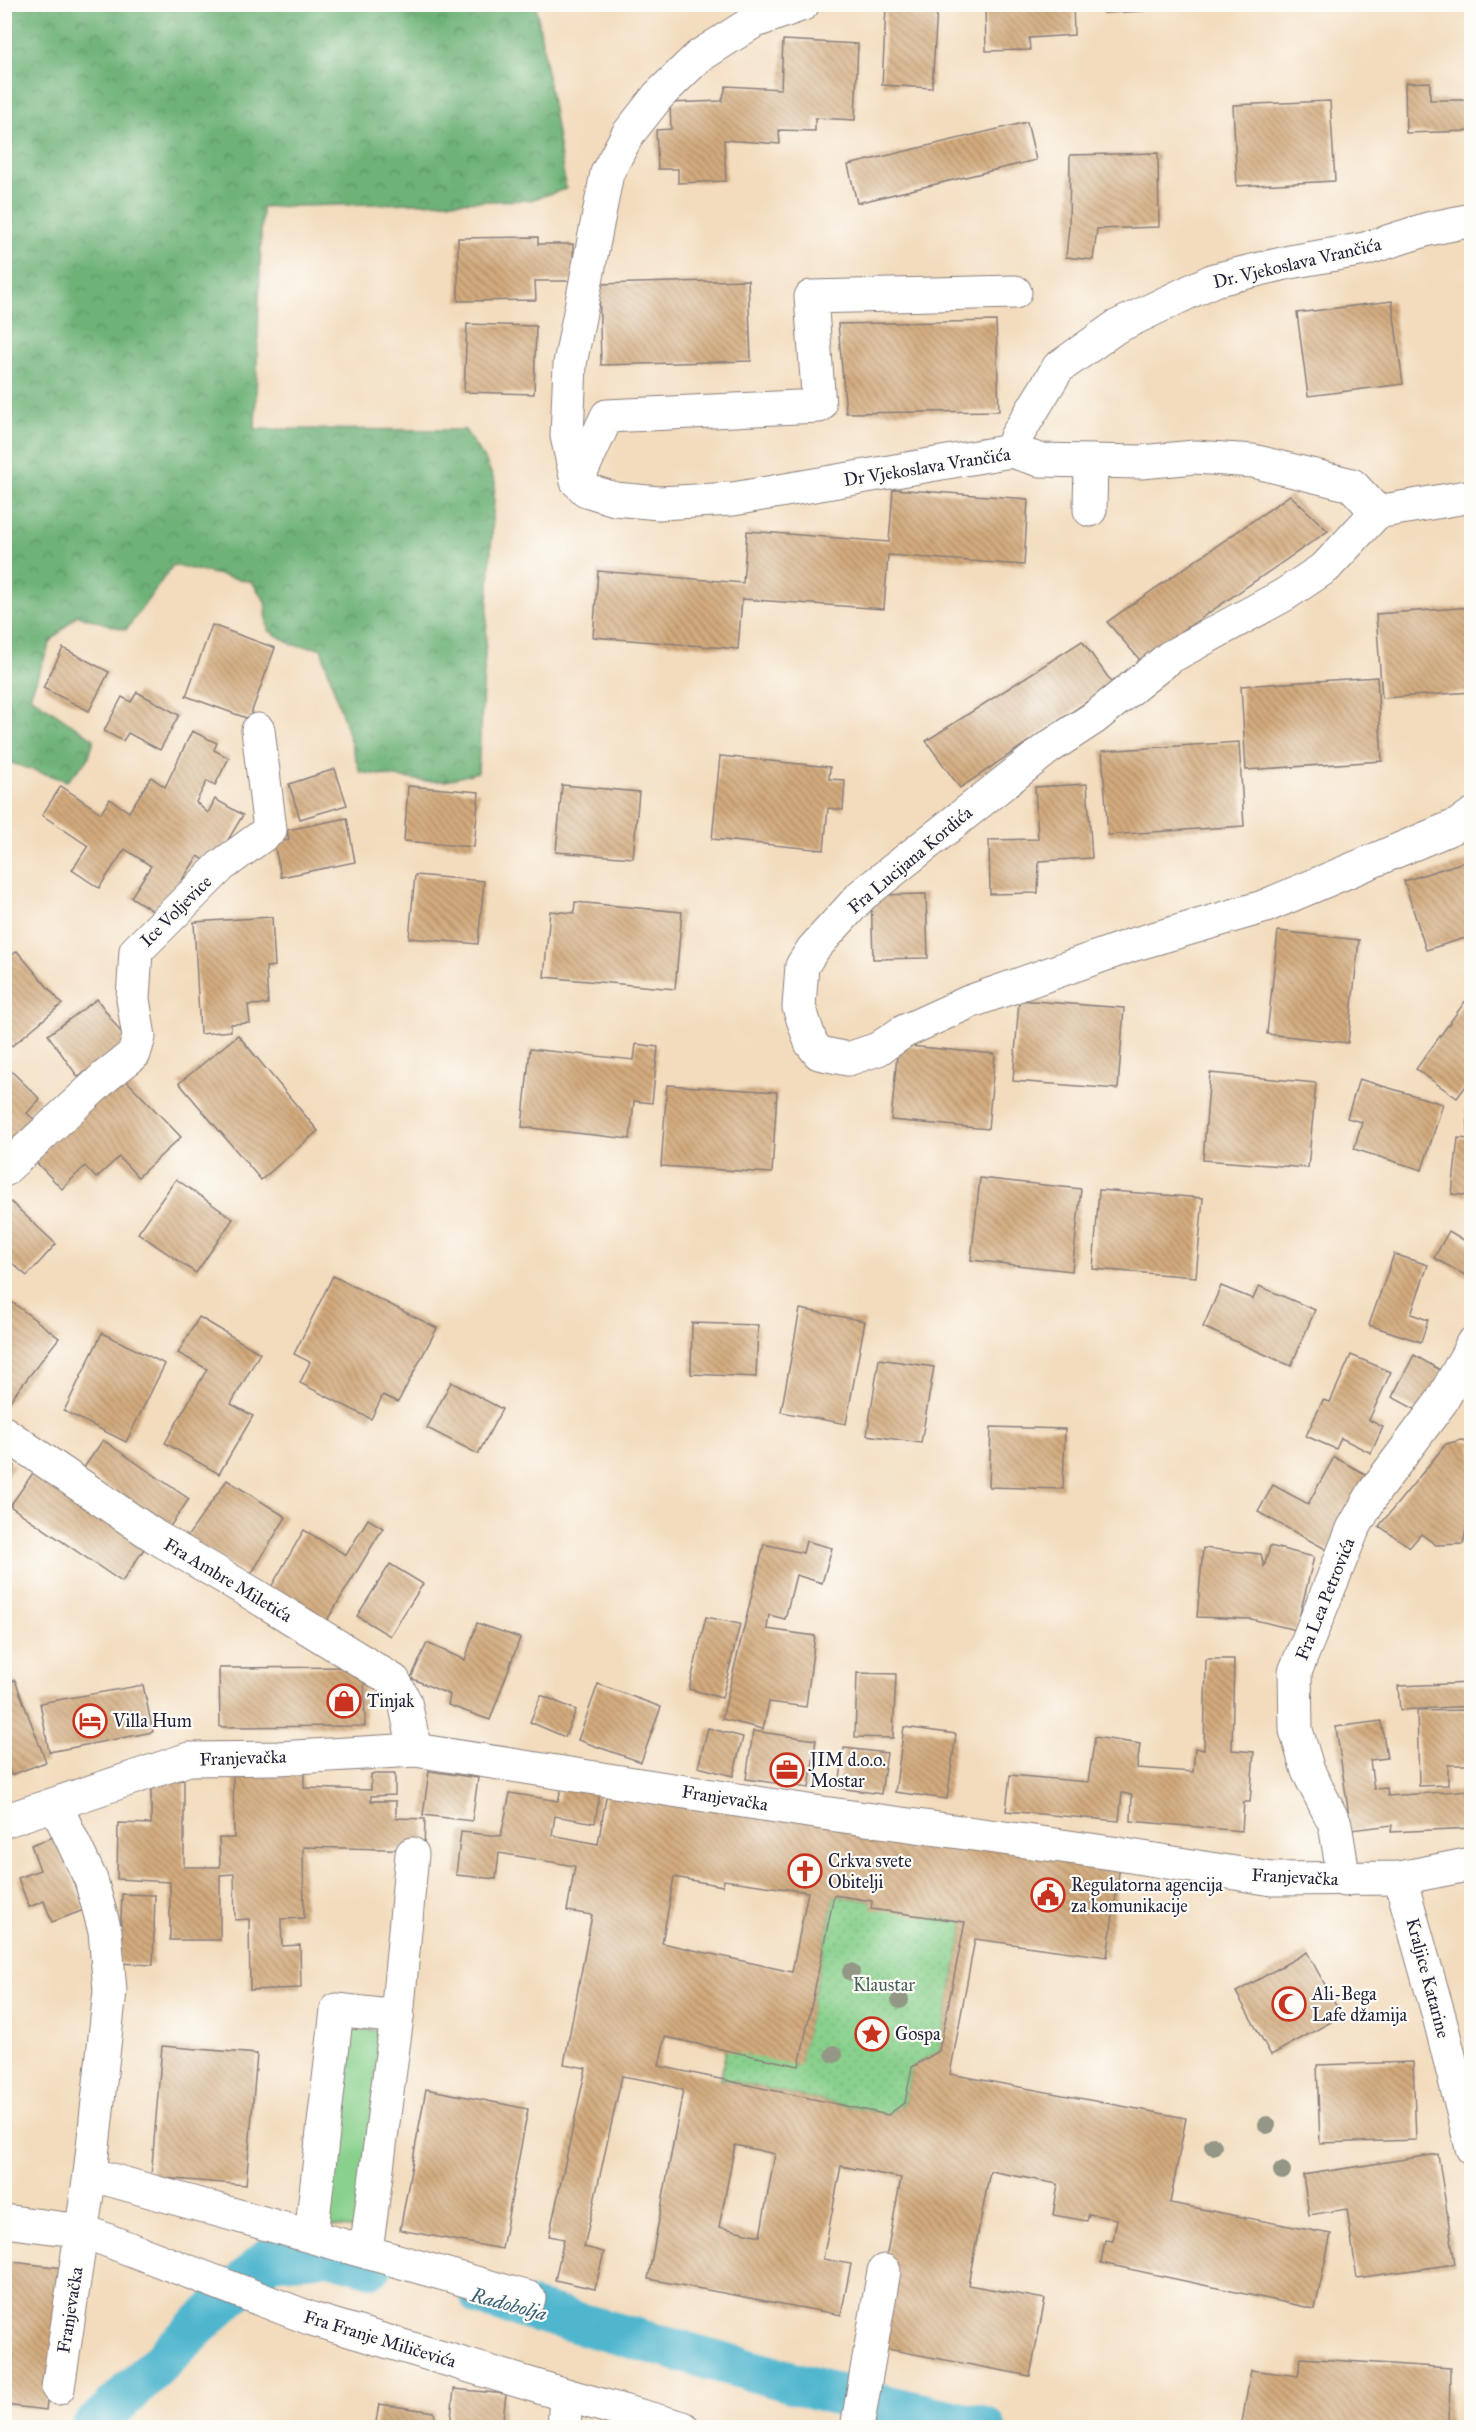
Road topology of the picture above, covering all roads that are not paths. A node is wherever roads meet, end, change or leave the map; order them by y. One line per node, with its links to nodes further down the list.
1 (803, 4): 6 (street)
2 (1472, 220): 4 (street, Dr. Vjekoslava Vrančića)
3 (1015, 292): 6 (street)
4 (1011, 451): 5 (street, Dr Vjekoslava Vrančića); 6 (street, Dr Vjekoslava Vrančića)
5 (1090, 461): 8 (street); 9 (street, Dr Vjekoslava Vrančića)
6 (577, 481)
7 (1472, 496): 9 (street)
8 (1090, 510)
9 (1377, 512): 11 (street, Fra Lucijana Kordića)
10 (258, 730): 12 (street, Ice Voljevice)
11 (1472, 815)
12 (4, 1170)
13 (1472, 1344): 21 (street, Fra Lea Petrovića)
14 (4, 1433): 15 (street, Fra Ambre Miletića)
15 (415, 1750): 16 (street, Franjevačka); 21 (street, Franjevačka)
16 (56, 1806): 17 (street, Franjevačka); 24 (street, Franjevačka)
17 (4, 1821)
18 (412, 1854): 22 (street)
19 (1472, 1864): 20 (street, Franjevačka)
20 (1400, 1878): 21 (street, Franjevačka); 23 (street, Kraljice Katarine)
21 (1344, 1880)
22 (397, 2016): 27 (street); 28 (street)
23 (1472, 2148)
24 (90, 2174): 26 (street, Franjevačka); 27 (street)
25 (4, 2221): 26 (street)
26 (83, 2231): 31 (street, Franjevačka); 32 (street, Fra Franje Miličevića)
27 (311, 2236): 28 (street)
28 (366, 2251): 30 (street)
29 (884, 2271): 33 (street)
30 (530, 2298)
31 (58, 2388)
32 (566, 2395): 34 (street); 35 (street, Fra Franje Miličevića)
33 (859, 2418)
34 (564, 2427)
35 (683, 2427)

